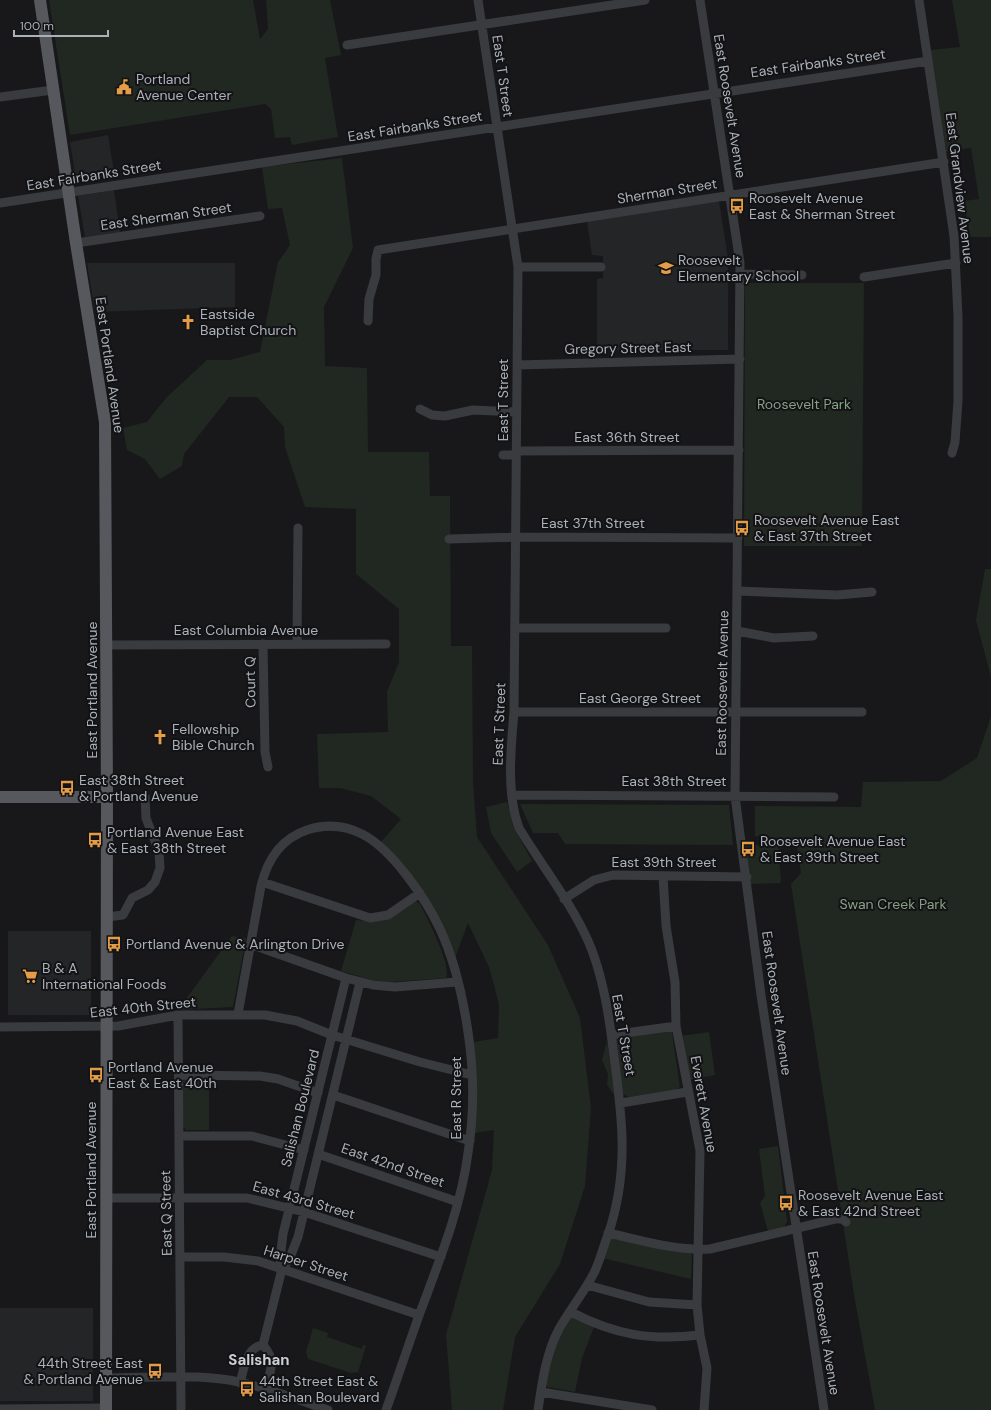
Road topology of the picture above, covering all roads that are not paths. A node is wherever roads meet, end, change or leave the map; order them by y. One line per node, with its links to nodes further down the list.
1 (40, 0): 9 (main road, East Portland Avenue)
2 (478, 0): 6 (street, East T Street)
3 (645, 0): 6 (street)
4 (700, 0): 10 (street, East Roosevelt Avenue)
5 (919, 0): 8 (street, East Grandview Avenue)
6 (482, 25): 7 (street); 12 (street, East T Street)
7 (347, 45)
8 (928, 61): 10 (street, East Fairbanks Street); 13 (street, East Grandview Avenue)
9 (53, 90): 11 (street); 14 (main road, East Portland Avenue)
10 (714, 93): 12 (street, East Fairbanks Street); 15 (street, East Roosevelt Avenue)
11 (0, 97)
12 (496, 128): 14 (street, East Fairbanks Street); 18 (street, East T Street)
13 (944, 162): 15 (street, Sherman Street); 20 (street, East Grandview Avenue)
14 (68, 193): 16 (street, East Fairbanks Street); 19 (main road, East Portland Avenue)
15 (730, 196): 18 (street, Sherman Street); 23 (street, East Roosevelt Avenue)
16 (0, 203)
17 (260, 216): 19 (street, East Sherman Street)
18 (512, 229): 21 (street, East T Street); 26 (street)
19 (76, 243): 48 (main road, East Portland Avenue)
20 (956, 263): 25 (street); 33 (street, East Grandview Avenue)
21 (518, 267): 22 (street); 28 (street, East T Street)
22 (601, 267)
23 (740, 274): 24 (street); 27 (street, East Roosevelt Avenue)
24 (802, 275)
25 (864, 277)
26 (368, 321)
27 (740, 359): 28 (street, Gregory Street East); 31 (street, East Roosevelt Avenue)
28 (517, 364): 30 (street, East T Street)
29 (420, 409): 30 (street)
30 (516, 412): 32 (street, East T Street)
31 (739, 450): 32 (street, East 36th Street); 37 (street, East Roosevelt Avenue)
32 (516, 453): 34 (street, East 36th Street); 36 (street, East T Street)
33 (952, 453)
34 (503, 455)
35 (298, 528): 46 (street)
36 (516, 537): 37 (street, East 37th Street); 38 (street, East 37th Street); 41 (street, East T Street)
37 (738, 538): 39 (street, East Roosevelt Avenue)
38 (449, 539)
39 (737, 591): 40 (street); 43 (street, East Roosevelt Avenue)
40 (872, 592)
41 (515, 628): 42 (street); 49 (street, East T Street)
42 (666, 628)
43 (737, 631): 44 (street); 50 (street, East Roosevelt Avenue)
44 (814, 636)
45 (263, 644): 46 (street, East Columbia Avenue); 48 (street, East Columbia Avenue); 52 (street, Court Q)
46 (297, 644): 47 (street, East Columbia Avenue)
47 (386, 644)
48 (106, 645): 57 (main road, East Portland Avenue)
49 (514, 712): 50 (street, East George Street); 53 (street, East T Street)
50 (736, 712): 51 (street, East George Street); 54 (street, East Roosevelt Avenue)
51 (862, 712)
52 (268, 767)
53 (513, 795): 54 (street, East 38th Street); 63 (street, East T Street)
54 (735, 796): 55 (street, East 38th Street); 60 (street, East Roosevelt Avenue)
55 (834, 796)
56 (0, 797): 57 (main road)
57 (107, 797): 64 (main road, East Portland Avenue)
58 (145, 798): 64 (street)
59 (662, 876): 60 (street, East 39th Street); 63 (street, East 39th Street); 72 (street, Everett Avenue)
60 (747, 877): 93 (street, East Roosevelt Avenue)
61 (262, 882): 62 (street); 62 (street, East R Street); 65 (street)
62 (420, 893): 68 (street, East R Street)
63 (564, 899): 75 (street, East T Street)
64 (106, 917): 73 (main road, East Portland Avenue)
65 (250, 944): 66 (street); 69 (street)
66 (346, 978): 67 (street); 74 (street, Salishan Boulevard)
67 (360, 982): 68 (street); 76 (street, Salishan Boulevard)
68 (458, 982): 78 (street, East R Street)
69 (238, 1014): 70 (street, East 40th Street); 74 (street, East 40th Street)
70 (178, 1015): 73 (street, East 40th Street); 77 (street, East Q Street)
71 (0, 1026): 73 (street, East 40th Street)
72 (676, 1026): 75 (street); 80 (street, Everett Avenue)
73 (106, 1027): 88 (main road, East Portland Avenue)
74 (332, 1035): 76 (street, East 40th Street); 79 (street, Salishan Boulevard)
75 (612, 1035): 82 (street, East T Street)
76 (346, 1039): 78 (street, East 40th Street); 81 (street, Salishan Boulevard)
77 (179, 1075): 79 (street); 83 (street, East Q Street)
78 (472, 1075): 84 (street, East R Street)
79 (318, 1092): 85 (street, Salishan Boulevard)
80 (687, 1092): 82 (street); 95 (street, Everett Avenue)
81 (333, 1095): 84 (street); 86 (street, Salishan Boulevard)
82 (621, 1103): 94 (street, East T Street)
83 (180, 1136): 85 (street); 87 (street, East Q Street)
84 (470, 1141): 89 (street, East R Street)
85 (304, 1150): 90 (street, Salishan Boulevard)
86 (318, 1154): 89 (street, East 42nd Street); 91 (street, Salishan Boulevard)
87 (179, 1197): 88 (street, East 43rd Street); 90 (street, East 43rd Street); 96 (street, East Q Street)
88 (106, 1198): 106 (main road, East Portland Avenue)
89 (458, 1202): 97 (street, East R Street)
90 (289, 1208): 91 (street, East 43rd Street); 98 (street, Salishan Boulevard)
91 (304, 1212): 97 (street, East 43rd Street); 98 (street, Salishan Boulevard)
92 (846, 1222): 93 (street)
93 (795, 1229): 95 (street); 118 (street, East Roosevelt Avenue)
94 (608, 1233): 95 (street); 99 (street, East T Street)
95 (698, 1250): 100 (street, Everett Avenue)
96 (181, 1257): 98 (street, Harper Street); 105 (street, East Q Street)
97 (441, 1257): 102 (street, East R Street)
98 (282, 1269): 102 (street, Harper Street); 104 (street, Salishan Boulevard)
99 (587, 1285): 100 (street); 101 (street, East T Street)
100 (697, 1305): 103 (street, Everett Avenue)
101 (571, 1312): 103 (street); 109 (street, East T Street)
102 (419, 1316): 114 (street, East R Street)
103 (700, 1335): 117 (street, Everett Avenue)
104 (263, 1345): 107 (street); 108 (street)
105 (181, 1377): 106 (street); 107 (street); 112 (street, East Q Street)
106 (106, 1378): 111 (main road, East Portland Avenue)
107 (240, 1383): 108 (street)
108 (265, 1390): 113 (street)
109 (541, 1392): 115 (street, East T Street); 116 (street)
110 (0, 1409): 111 (street)
111 (106, 1409)
112 (181, 1410)
113 (328, 1410)
114 (386, 1410)
115 (538, 1410)
116 (652, 1410)
117 (704, 1410)
118 (824, 1410)

